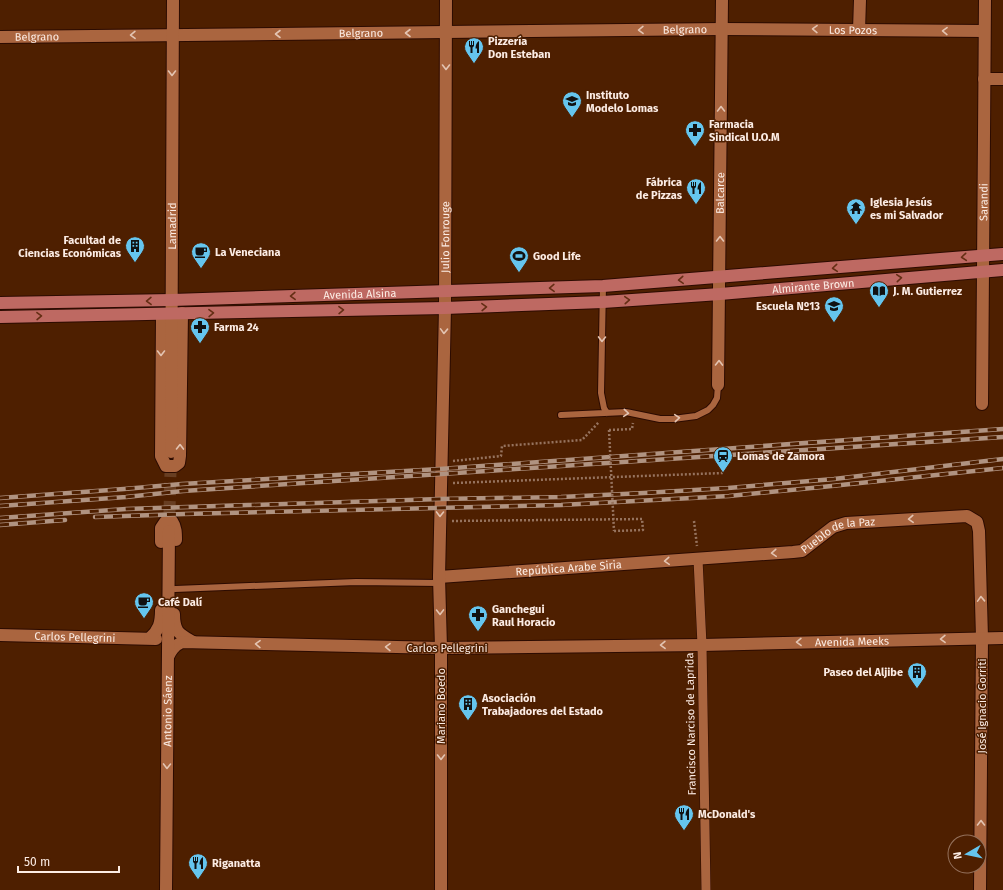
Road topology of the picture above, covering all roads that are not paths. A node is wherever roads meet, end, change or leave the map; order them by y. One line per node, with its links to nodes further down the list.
1 (173, 0): 10 (street, Lamadrid)
2 (446, 0): 9 (street, Julio Fonrouge)
3 (722, 0): 6 (street, Balcarce)
4 (860, 0): 7 (street)
5 (985, 0): 8 (street, Sarandi)
6 (722, 29): 7 (street, Los Pozos, one-way to 6); 9 (street, Belgrano, one-way to 9); 18 (street, Balcarce, one-way to 6)
7 (859, 30): 8 (street, Los Pozos, one-way to 7)
8 (984, 31): 12 (street, Sarandi)
9 (447, 32): 10 (street, Belgrano, one-way to 10); 20 (street, Julio Fonrouge, one-way to 20)
10 (172, 34): 11 (street, Belgrano, one-way to 11); 22 (street, Lamadrid, one-way to 22)
11 (0, 37)
12 (984, 79): 13 (street); 15 (street, Sarandi)
13 (1003, 80)
14 (1003, 254): 15 (main road, Almirante Brown)
15 (984, 256): 17 (street, Sarandi); 18 (main road, Almirante Brown, one-way to 18)
16 (1003, 270): 17 (main road, Almirante Brown)
17 (983, 271): 21 (main road, Almirante Brown, one-way to 17); 29 (street, Sarandi)
18 (720, 278): 19 (main road, Avenida Alsina, one-way to 19); 21 (street, Balcarce)
19 (603, 286): 20 (main road, Avenida Alsina, one-way to 20); 23 (lane)
20 (444, 292): 22 (main road, Avenida Alsina, one-way to 22); 25 (street, Julio Fonrouge)
21 (720, 294): 23 (main road, Avenida Alsina, one-way to 21); 28 (street, Balcarce, one-way to 21)
22 (172, 300): 24 (main road, Avenida Alsina, one-way to 24); 26 (street, Lamadrid)
23 (603, 302): 25 (main road, Avenida Alsina, one-way to 23); 30 (lane, one-way to 30)
24 (0, 303)
25 (445, 308): 26 (main road, Avenida Alsina, one-way to 25); 33 (street, Julio Fonrouge, one-way to 33)
26 (172, 314): 26 (street, Lamadrid, one-way to 26); 27 (main road, Avenida Alsina, one-way to 26); 32 (street, Lamadrid)
27 (0, 317)
28 (718, 385): 30 (lane, one-way to 28)
29 (982, 404)
30 (607, 413): 31 (lane)
31 (562, 415)
32 (171, 452)
33 (440, 479): 37 (street, Mariano Boedo, one-way to 37)
34 (977, 522): 36 (street, Pueblo de la Paz, one-way to 36); 41 (street, José Ignacio Gorriti, one-way to 34)
35 (169, 531): 46 (street, Antonio Sáenz)
36 (698, 559): 37 (street, República Arabe Siria, one-way to 37); 44 (street, Francisco Narciso de Laprida)
37 (439, 580): 38 (lane); 45 (street, Mariano Boedo, one-way to 45)
38 (175, 589): 40 (street); 43 (street)
39 (0, 636): 40 (street, Carlos Pellegrini)
40 (150, 638): 46 (street)
41 (982, 638): 42 (street, Avenida Meeks); 44 (street, Avenida Meeks, one-way to 44); 50 (street, José Ignacio Gorriti, one-way to 41)
42 (1003, 638)
43 (193, 642): 45 (street, Carlos Pellegrini, one-way to 43); 46 (street, Carlos Pellegrini)
44 (702, 645): 45 (street, Carlos Pellegrini, one-way to 45); 49 (street, Francisco Narciso de Laprida)
45 (440, 648): 48 (street, Mariano Boedo, one-way to 48)
46 (168, 657): 47 (street, Antonio Sáenz, one-way to 47)
47 (166, 890)
48 (441, 890)
49 (706, 890)
50 (980, 890)

